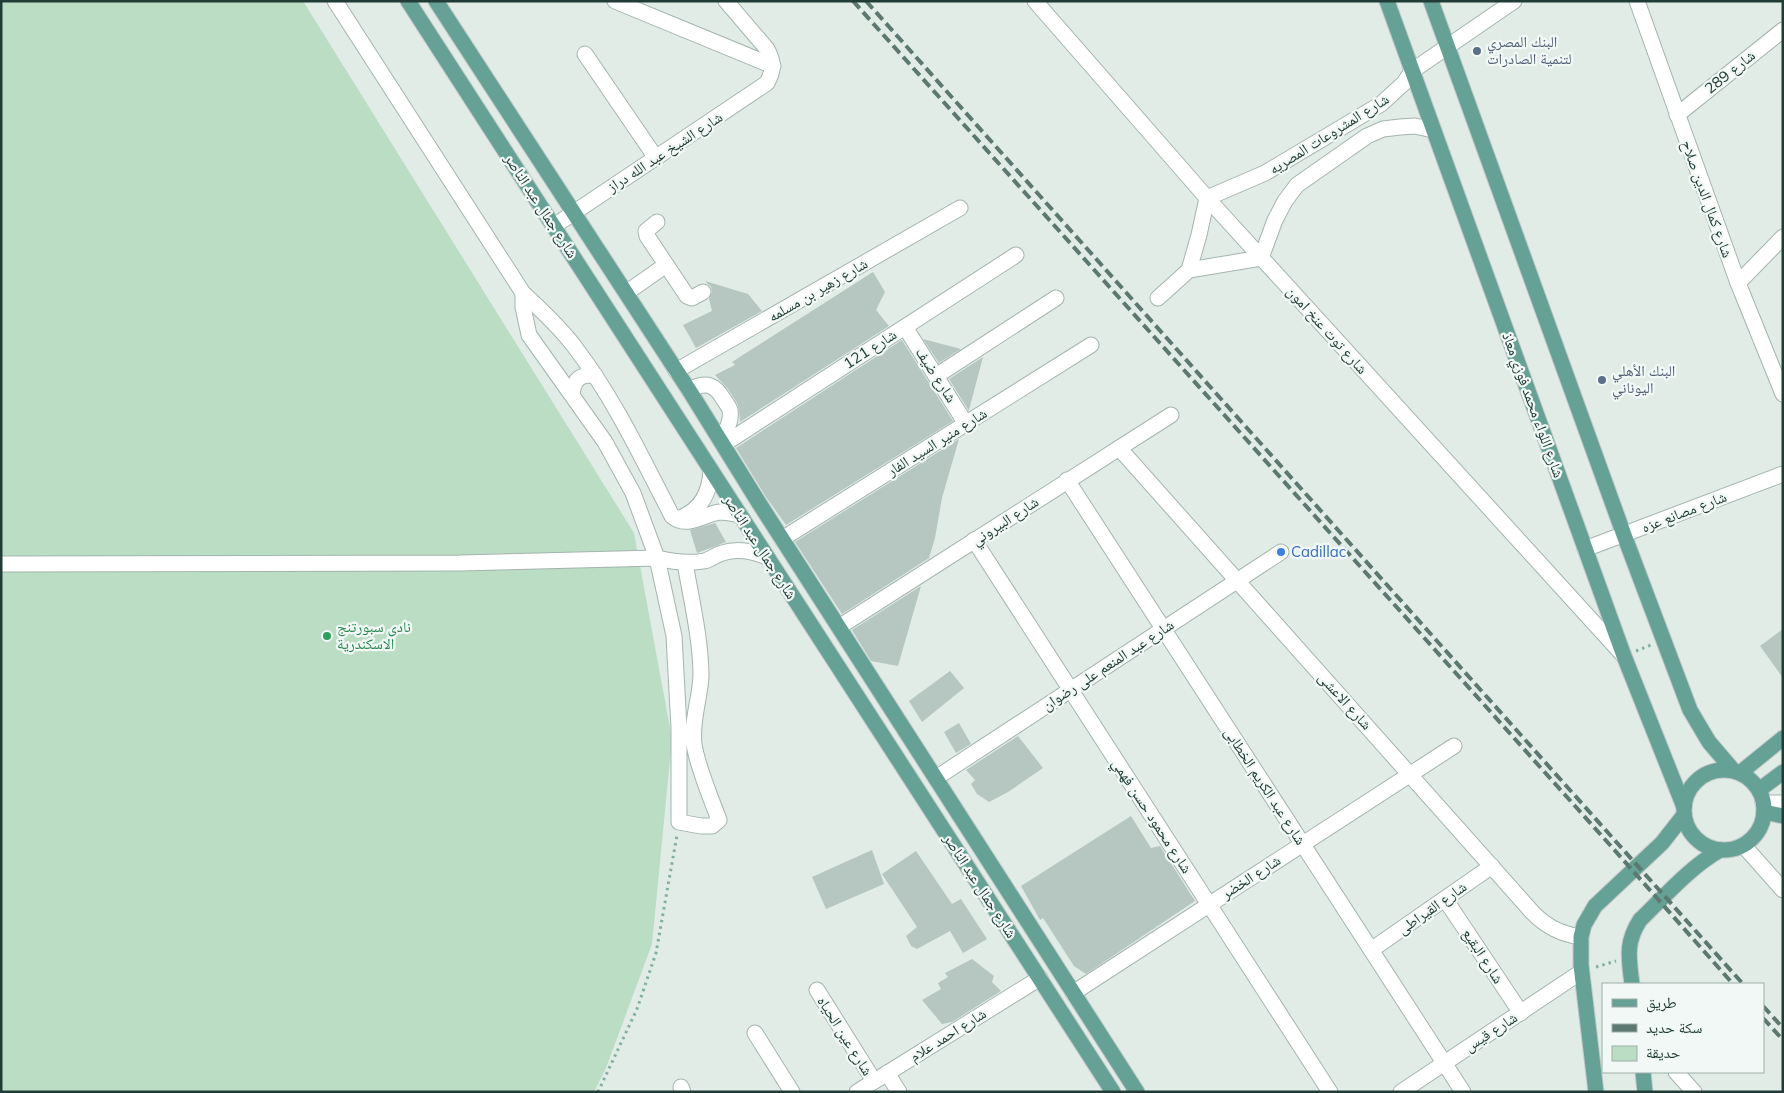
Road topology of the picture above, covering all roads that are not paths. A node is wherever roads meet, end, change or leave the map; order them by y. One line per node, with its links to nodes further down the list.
1 (335, 1): 31 (street)
2 (408, 1): 23 (main road, شارع جمال عبد الناصر)
3 (436, 1): 21 (main road, شارع جمال عبد الناصر)
4 (615, 1): 14 (street)
5 (726, 1): 14 (street)
6 (1035, 1): 19 (street, شارع توت عنخ امون)
7 (1387, 1): 15 (main road, شارع اللواء محمد فوزي معاذ)
8 (1431, 1): 12 (main road)
9 (1514, 1): 12 (street, شارع المشروعات المصريه)
10 (1637, 1): 16 (street, شارع كمال الدين صلاح)
11 (1783, 30): 16 (street, شارع 289)
12 (1448, 48): 15 (street, شارع المشروعات المصريه); 53 (main road)
13 (585, 54): 18 (street)
14 (773, 70): 18 (street, شارع الشيخ عبد الله دراز)
15 (1412, 71): 17 (main road, شارع اللواء محمد فوزي معاذ); 19 (street, شارع المشروعات المصريه)
16 (1677, 115): 29 (street, شارع كمال الدين صلاح)
17 (1433, 130): 26 (street, شارع المشروعات المصريه); 56 (main road, شارع اللواء محمد فوزي معاذ)
18 (656, 158): 21 (street, شارع الشيخ عبد الله دراز)
19 (1207, 198): 26 (street, شارع توت عنخ امون); 28 (street)
20 (960, 208): 37 (street, شارع زهير بن مسلمه)
21 (574, 212): 23 (street, شارع الشيخ عبد الله دراز); 32 (main road, شارع جمال عبد الناصر)
22 (657, 222): 27 (street)
23 (554, 226): 47 (main road, شارع جمال عبد الناصر)
24 (1783, 237): 29 (street)
25 (1016, 255): 35 (street, شارع 121)
26 (1261, 258): 28 (street); 65 (street, شارع توت عنخ امون)
27 (666, 265): 30 (street); 32 (street)
28 (1189, 270): 34 (street)
29 (1738, 283): 42 (street, شارع كمال الدين صلاح)
30 (703, 292)
31 (523, 293): 38 (street); 41 (street)
32 (626, 293): 37 (main road, شارع جمال عبد الناصر)
33 (1056, 298): 39 (street)
34 (1158, 298)
35 (905, 327): 39 (street, شارع ضيف); 45 (street, شارع 121)
36 (1091, 345): 44 (street, شارع منير السيد الفار)
37 (676, 372): 40 (main road, شارع جمال عبد الناصر)
38 (595, 375): 41 (street); 52 (street)
39 (936, 376): 44 (street, شارع ضيف)
40 (689, 390): 45 (main road, شارع جمال عبد الناصر); 45 (street)
41 (572, 394): 59 (street)
42 (1783, 394)
43 (1171, 414): 46 (street, شارع البيروني)
44 (966, 424): 54 (street, شارع منير السيد الفار)
45 (722, 442): 50 (main road, شارع جمال عبد الناصر)
46 (1119, 448): 49 (street, شارع البيروني); 62 (street, شارع الاعشى)
47 (711, 470): 51 (main road, شارع جمال عبد الناصر); 52 (street)
48 (1783, 474): 53 (street, شارع مصانع عزه)
49 (1067, 480): 55 (street, شارع البيروني); 64 (street, شارع عبد الكريم الخطابى)
50 (759, 503): 51 (main road); 54 (main road, شارع جمال عبد الناصر)
51 (740, 515): 52 (street); 58 (main road, شارع جمال عبد الناصر)
52 (677, 520)
53 (1624, 535): 56 (street, شارع مصانع عزه); 69 (main road)
54 (782, 539): 63 (main road, شارع جمال عبد الناصر)
55 (974, 540): 63 (street, شارع البيروني); 66 (street, شارع محمود حسن فهمي)
56 (1585, 549): 65 (main road, شارع اللواء محمد فوزي معاذ)
57 (1281, 552): 62 (street, شارع عبد المنعم على رضوان)
58 (767, 557): 60 (street); 87 (main road, شارع جمال عبد الناصر)
59 (658, 558): 60 (street); 60 (street); 61 (street)
60 (685, 563)
61 (1, 564)
62 (1237, 580): 64 (street, شارع عبد المنعم على رضوان); 71 (street, شارع الاعشى)
63 (839, 627): 72 (main road, شارع جمال عبد الناصر)
64 (1163, 629): 66 (street, شارع عبد المنعم على رضوان); 77 (street, شارع عبد الكريم الخطابى)
65 (1624, 656): 75 (main road, شارع اللواء محمد فوزي معاذ)
66 (1070, 690): 72 (street, شارع عبد المنعم على رضوان); 83 (street, شارع محمود حسن فهمي)
67 (1783, 738): 69 (main road)
68 (1454, 746): 71 (street, شارع الخضر)
69 (1737, 772): 73 (main road); 75 (main road)
70 (1783, 772): 73 (main road)
71 (1410, 774): 77 (street, شارع الخضر); 80 (street, شارع الاعشى)
72 (936, 778): 90 (main road, شارع جمال عبد الناصر)
73 (1762, 802): 74 (street); 76 (main road); 78 (main road)
74 (1783, 803)
75 (1684, 811): 79 (main road); 84 (main road)
76 (1783, 816)
77 (1302, 843): 83 (street, شارع الخضر); 85 (street, شارع عبد الكريم الخطابى)
78 (1744, 844): 79 (main road); 81 (street)
79 (1720, 850): 88 (main road)
80 (1492, 866): 82 (street, شارع القيراطى); 84 (street, شارع الاعشى)
81 (1783, 890)
82 (1445, 899): 85 (street, شارع القيراطى); 91 (street, شارع البقيع)
83 (1209, 904): 90 (street, شارع الخضر); 103 (street, شارع محمود حسن فهمي)
84 (1581, 937): 86 (main road)
85 (1371, 950): 93 (street, شارع عبد الكريم الخطابى)
86 (1581, 972): 91 (street, شارع قيس); 106 (main road)
87 (1040, 978): 94 (street, شارع احمد علام); 101 (main road, شارع جمال عبد الناصر)
88 (1632, 983)
89 (817, 990): 97 (street, شارع عين الحياه)
90 (1074, 993): 102 (main road, شارع جمال عبد الناصر)
91 (1520, 1013): 93 (street, شارع قيس)
92 (755, 1033): 98 (street)
93 (1444, 1063): 104 (street, شارع قيس); 105 (street, شارع عبد الكريم الخطابى)
94 (887, 1073): 97 (street, شارع احمد علام); 100 (street, شارع عين الحياه)
95 (1643, 1073): 107 (main road)
96 (1677, 1073): 108 (street)
97 (874, 1081): 99 (street, شارع احمد علام)
98 (792, 1092)
99 (857, 1092)
100 (899, 1092)
101 (1113, 1092)
102 (1137, 1092)
103 (1330, 1092)
104 (1401, 1092)
105 (1463, 1092)
106 (1596, 1092)
107 (1645, 1092)
108 (1694, 1092)

